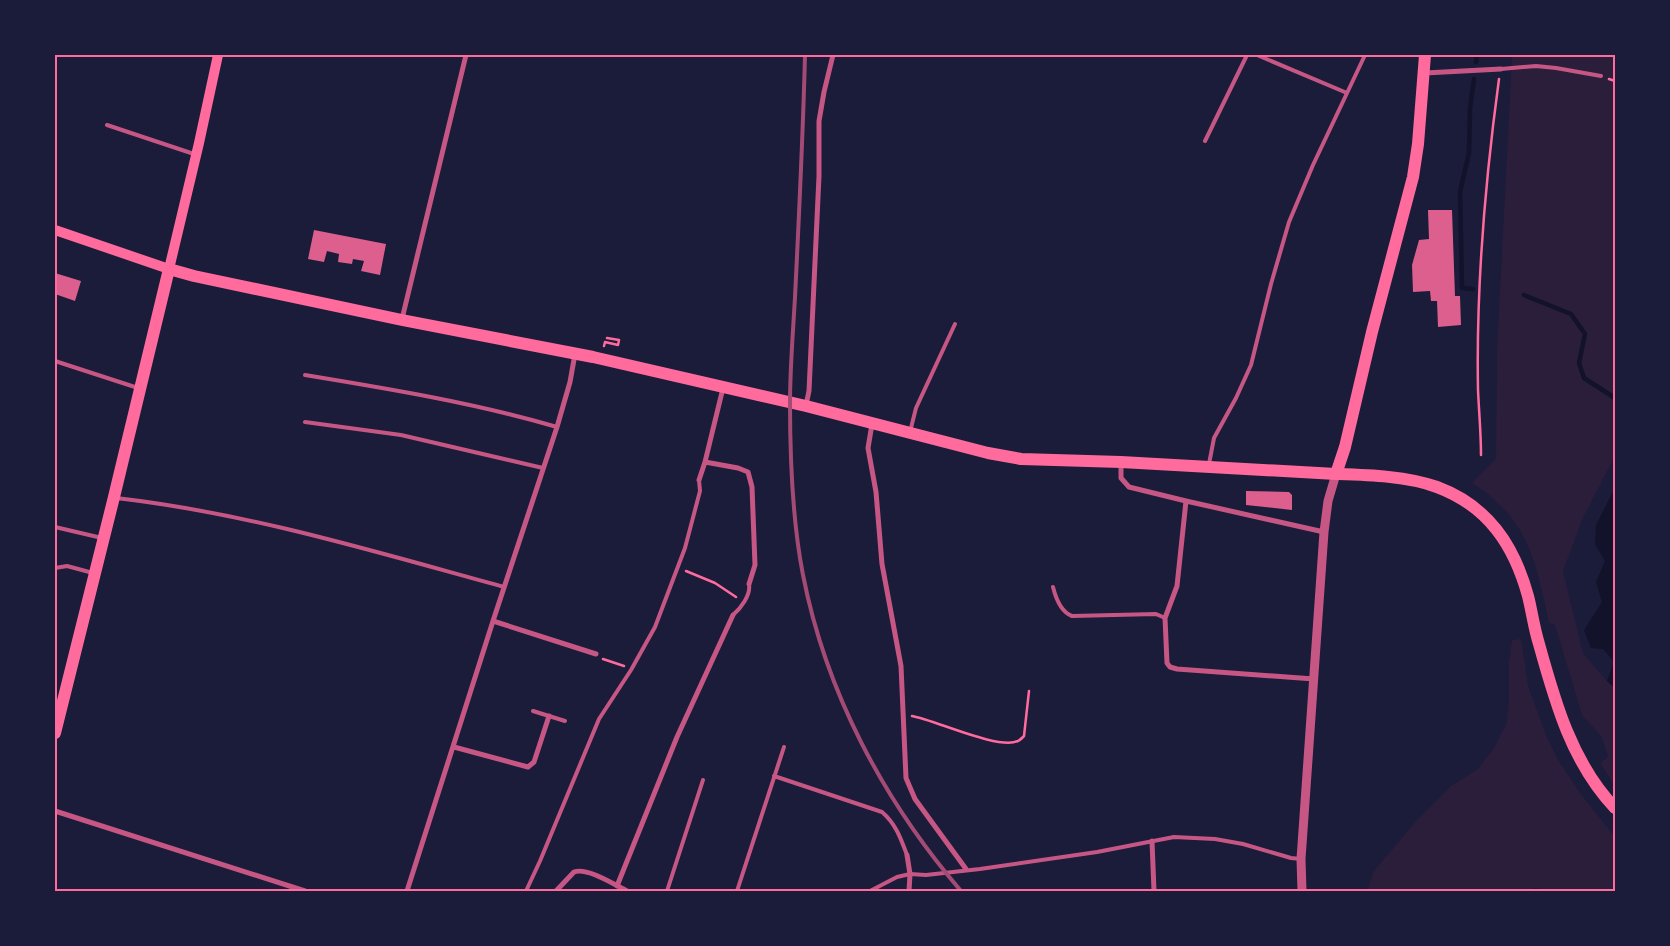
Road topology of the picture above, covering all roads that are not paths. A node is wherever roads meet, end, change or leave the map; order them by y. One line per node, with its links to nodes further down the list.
1 (218, 55): 14 (main road)
2 (466, 55): 17 (street)
3 (833, 55): 24 (street)
4 (1247, 55): 13 (lane)
5 (1257, 55): 11 (lane)
6 (1366, 55): 11 (lane)
7 (1425, 55): 9 (main road)
8 (1500, 69): 9 (street); 10 (lane)
9 (1425, 72): 33 (main road)
10 (1601, 76)
11 (1347, 93): 32 (lane)
12 (107, 125): 14 (lane)
13 (1205, 141)
14 (196, 155): 16 (main road)
15 (55, 230): 16 (main road)
16 (169, 269): 17 (main road); 23 (main road)
17 (402, 320): 19 (main road)
18 (955, 324): 28 (lane)
19 (575, 353): 22 (main road); 27 (street)
20 (55, 361): 23 (lane)
21 (305, 375): 27 (lane)
22 (723, 388): 24 (main road); 29 (street)
23 (141, 389): 35 (main road)
24 (806, 406): 26 (main road)
25 (305, 422): 31 (lane)
26 (872, 423): 28 (main road); 63 (street)
27 (558, 427): 31 (street)
28 (910, 434): 30 (main road)
29 (705, 462): 34 (street); 42 (street)
30 (1121, 462): 32 (main road); 36 (street)
31 (543, 468): 43 (street)
32 (1209, 468): 33 (main road)
33 (1336, 474): 38 (street); 58 (main road)
34 (699, 480): 68 (lane)
35 (114, 497): 39 (main road); 43 (lane)
36 (1186, 501): 38 (street); 46 (street)
37 (55, 527): 39 (lane)
38 (1324, 532): 49 (street)
39 (104, 538): 41 (main road)
40 (55, 568): 41 (lane)
41 (95, 573): 53 (main road)
42 (749, 584): 45 (lane)
43 (504, 587): 47 (street)
44 (1053, 587): 46 (lane)
45 (733, 615): 65 (street)
46 (1165, 618): 49 (street)
47 (493, 621): 48 (street); 54 (street)
48 (596, 654)
49 (1314, 678): 62 (street)
50 (533, 711): 51 (lane)
51 (549, 716): 52 (lane); 54 (street)
52 (565, 721)
53 (55, 733)
54 (454, 747): 67 (street)
55 (784, 747): 56 (lane)
56 (774, 776): 61 (lane); 72 (lane)
57 (703, 780): 71 (lane)
58 (1611, 804)
59 (55, 811): 66 (street)
60 (1152, 842): 62 (lane); 63 (lane); 75 (street)
61 (907, 855): 64 (street)
62 (1301, 859): 76 (street)
63 (966, 869): 64 (lane)
64 (910, 874): 73 (lane); 74 (street)
65 (617, 886): 69 (street); 70 (street)
66 (305, 891)
67 (407, 891)
68 (526, 891)
69 (556, 891)
70 (628, 891)
71 (667, 891)
72 (737, 891)
73 (870, 891)
74 (909, 891)
75 (1154, 891)
76 (1302, 891)

